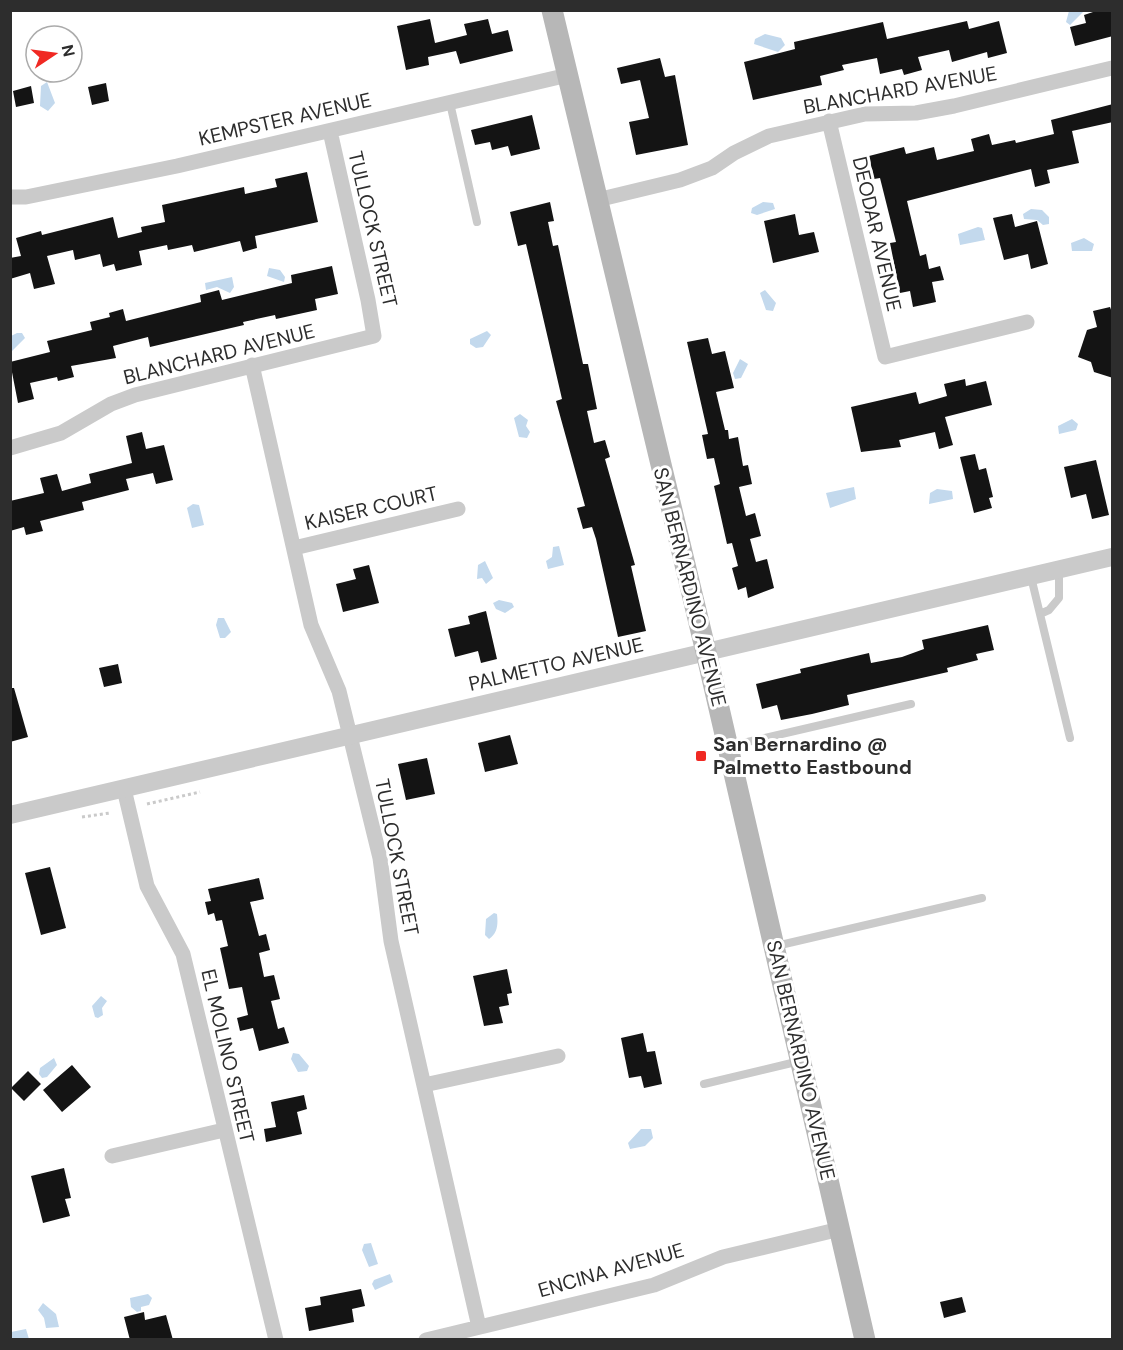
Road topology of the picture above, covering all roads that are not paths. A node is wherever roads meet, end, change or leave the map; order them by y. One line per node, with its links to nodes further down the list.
1 (552, 10): 3 (main road, SAN BERNARDINO AVENUE)
2 (1113, 68): 5 (street, BLANCHARD AVENUE)
3 (567, 75): 4 (street, KEMPSTER AVENUE); 8 (main road, SAN BERNARDINO AVENUE)
4 (450, 103): 6 (street, KEMPSTER AVENUE); 9 (lane)
5 (829, 121): 8 (street, BLANCHARD AVENUE); 10 (street, DEODAR AVENUE)
6 (330, 131): 7 (street, KEMPSTER AVENUE); 11 (street, TULLOCK STREET)
7 (10, 198)
8 (597, 200): 20 (main road, SAN BERNARDINO AVENUE)
9 (477, 222)
10 (1027, 322)
11 (374, 336): 12 (street, BLANCHARD AVENUE)
12 (252, 365): 13 (street, BLANCHARD AVENUE); 15 (street, TULLOCK STREET)
13 (10, 448)
14 (458, 509): 15 (street, KAISER COURT)
15 (294, 548): 22 (street, TULLOCK STREET)
16 (1113, 556): 17 (street, PALMETTO AVENUE)
17 (1059, 569): 18 (street, PALMETTO AVENUE); 19 (lane)
18 (1030, 576): 19 (lane); 20 (street, PALMETTO AVENUE)
19 (1040, 614): 23 (lane)
20 (706, 652): 22 (street, PALMETTO AVENUE); 24 (main road, SAN BERNARDINO AVENUE)
21 (911, 704): 24 (lane)
22 (351, 736): 25 (street, PALMETTO AVENUE); 32 (street, TULLOCK STREET)
23 (1070, 738)
24 (728, 746): 28 (main road, SAN BERNARDINO AVENUE)
25 (124, 789): 26 (street, PALMETTO AVENUE); 33 (street, EL MOLINO STREET)
26 (10, 815)
27 (982, 898): 28 (lane)
28 (774, 946): 30 (main road, SAN BERNARDINO AVENUE)
29 (558, 1056): 32 (street)
30 (801, 1061): 31 (lane); 35 (main road, SAN BERNARDINO AVENUE)
31 (704, 1084)
32 (424, 1085): 36 (street, TULLOCK STREET)
33 (224, 1130): 34 (street); 37 (street, EL MOLINO STREET)
34 (112, 1155)
35 (840, 1229): 36 (street, ENCINA AVENUE); 39 (main road, SAN BERNARDINO AVENUE)
36 (479, 1327): 38 (street, ENCINA AVENUE)
37 (276, 1340)
38 (426, 1340)
39 (865, 1340)

